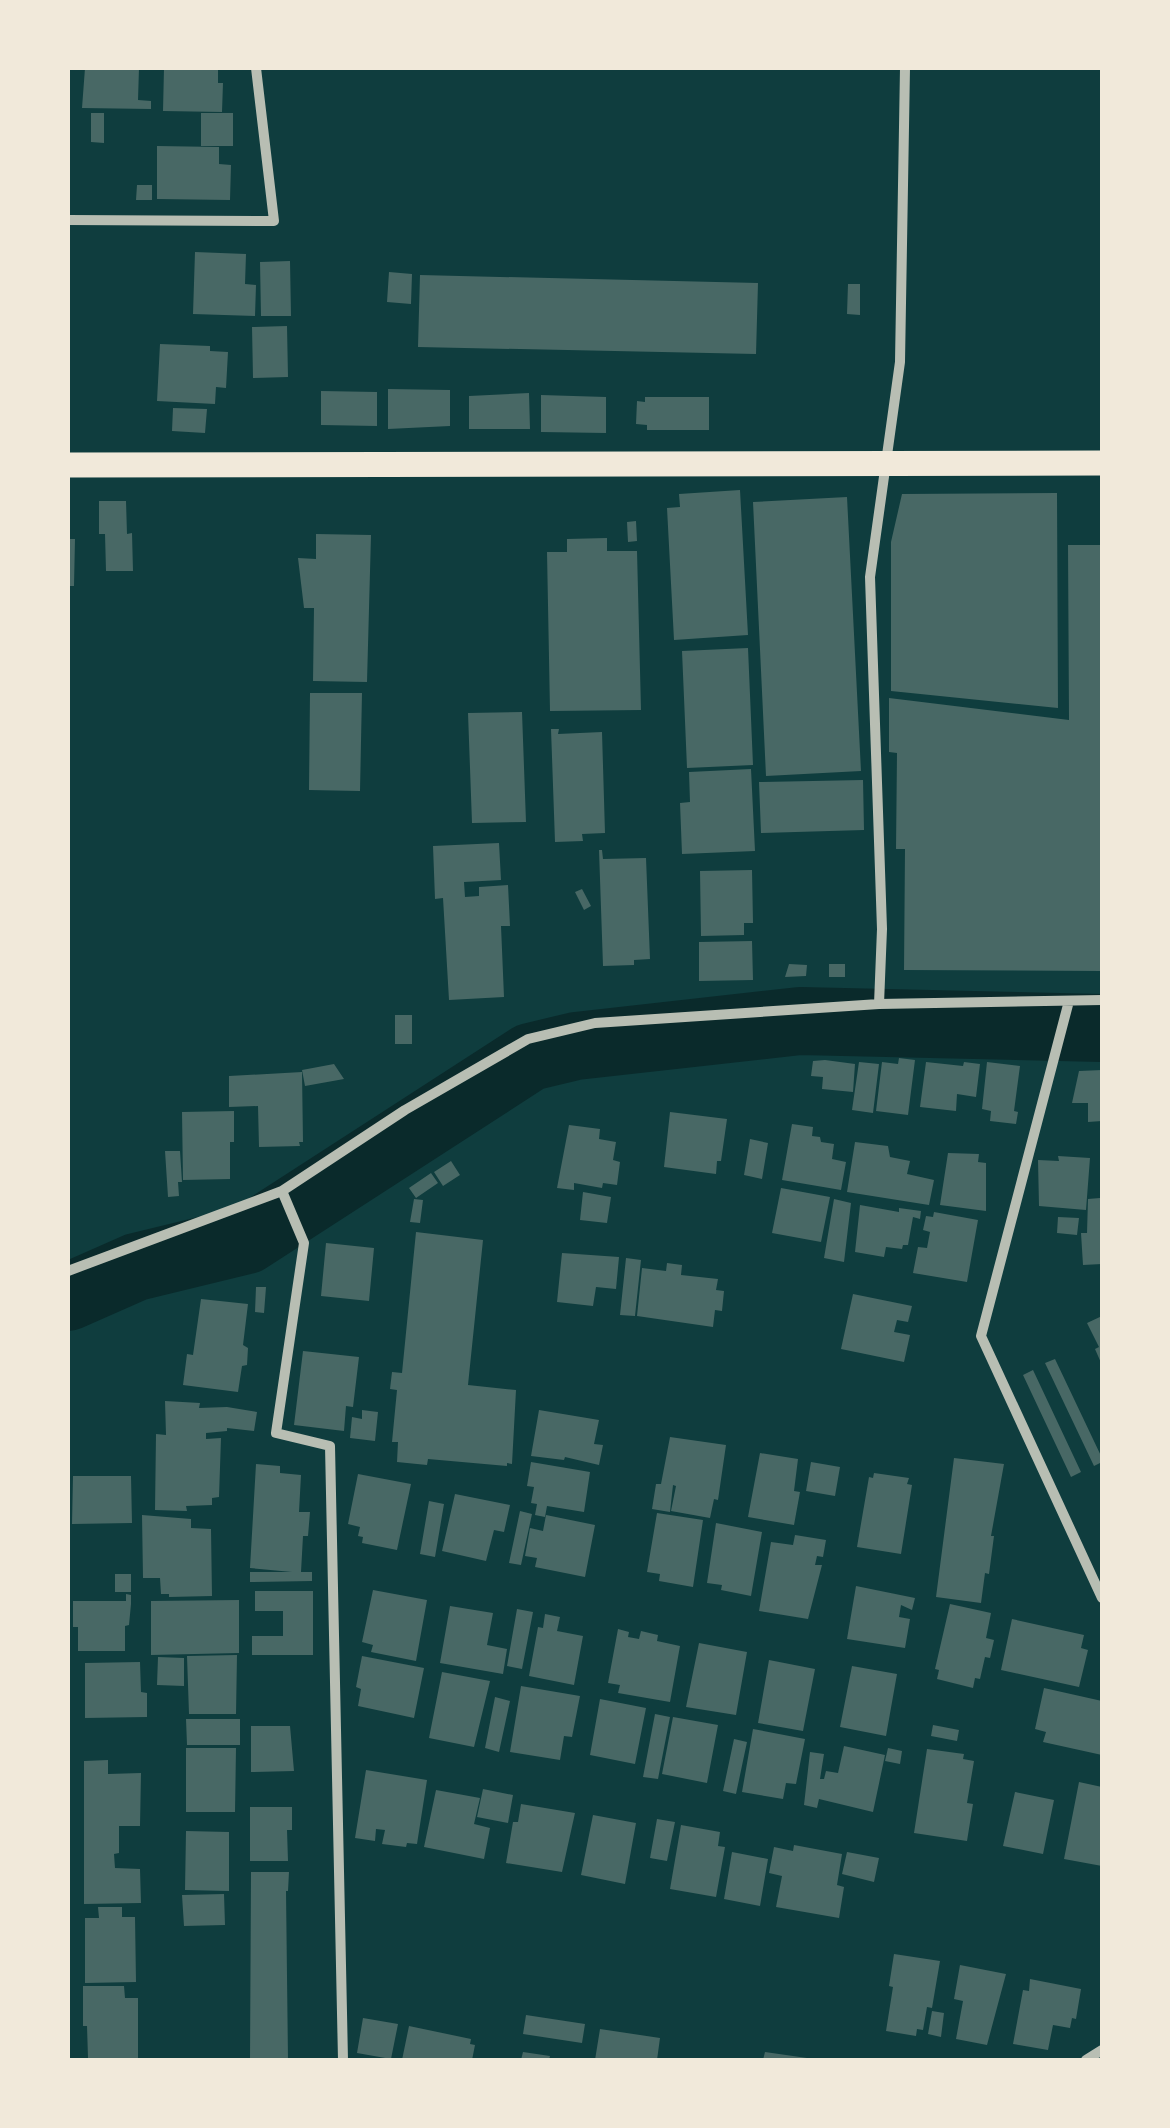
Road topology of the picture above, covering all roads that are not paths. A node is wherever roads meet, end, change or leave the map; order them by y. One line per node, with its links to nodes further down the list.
1 (256, 68): 3 (street)
2 (905, 68): 4 (street)
3 (68, 220)
4 (886, 463): 5 (main road); 6 (main road); 9 (street)
5 (1102, 463)
6 (68, 465)
7 (1102, 1000): 8 (street)
8 (1070, 1001): 9 (street); 12 (street)
9 (879, 1004): 10 (street)
10 (282, 1191): 11 (street); 14 (street)
11 (68, 1271)
12 (1102, 1598)
13 (1102, 2050): 15 (street)
14 (343, 2060)
15 (1086, 2060)

